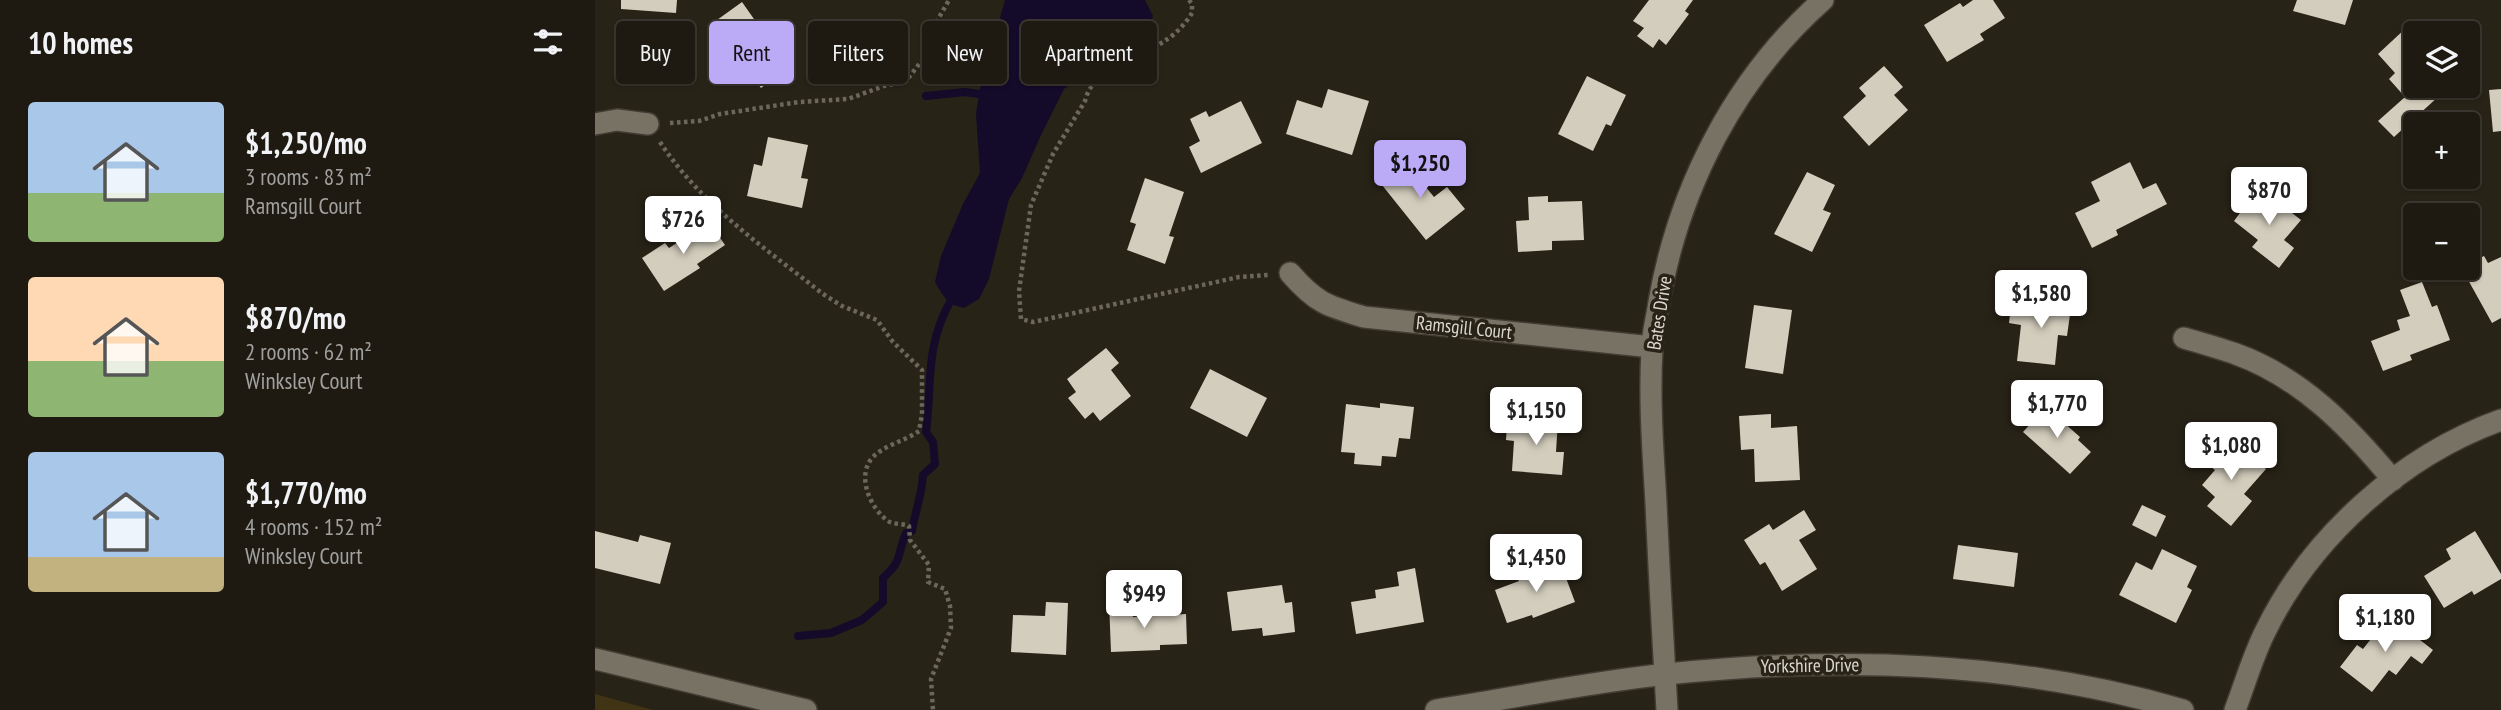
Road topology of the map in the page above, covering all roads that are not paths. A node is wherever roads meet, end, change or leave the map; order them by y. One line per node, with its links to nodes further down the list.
1 (1823, 0): 6 (street, Bates Drive)
2 (595, 124): 3 (street)
3 (648, 124)
4 (1290, 273): 6 (street, Ramsgill Court)
5 (2184, 338): 8 (street)
6 (1651, 347): 10 (street, Bates Drive)
7 (2501, 420): 8 (street)
8 (2393, 480): 15 (street)
9 (595, 659): 11 (street)
10 (1665, 674): 12 (street, Yorkshire Drive); 13 (street, Bates Drive); 14 (street, Yorkshire Drive)
11 (806, 710)
12 (1436, 710)
13 (1667, 710)
14 (2183, 710)
15 (2235, 710)

